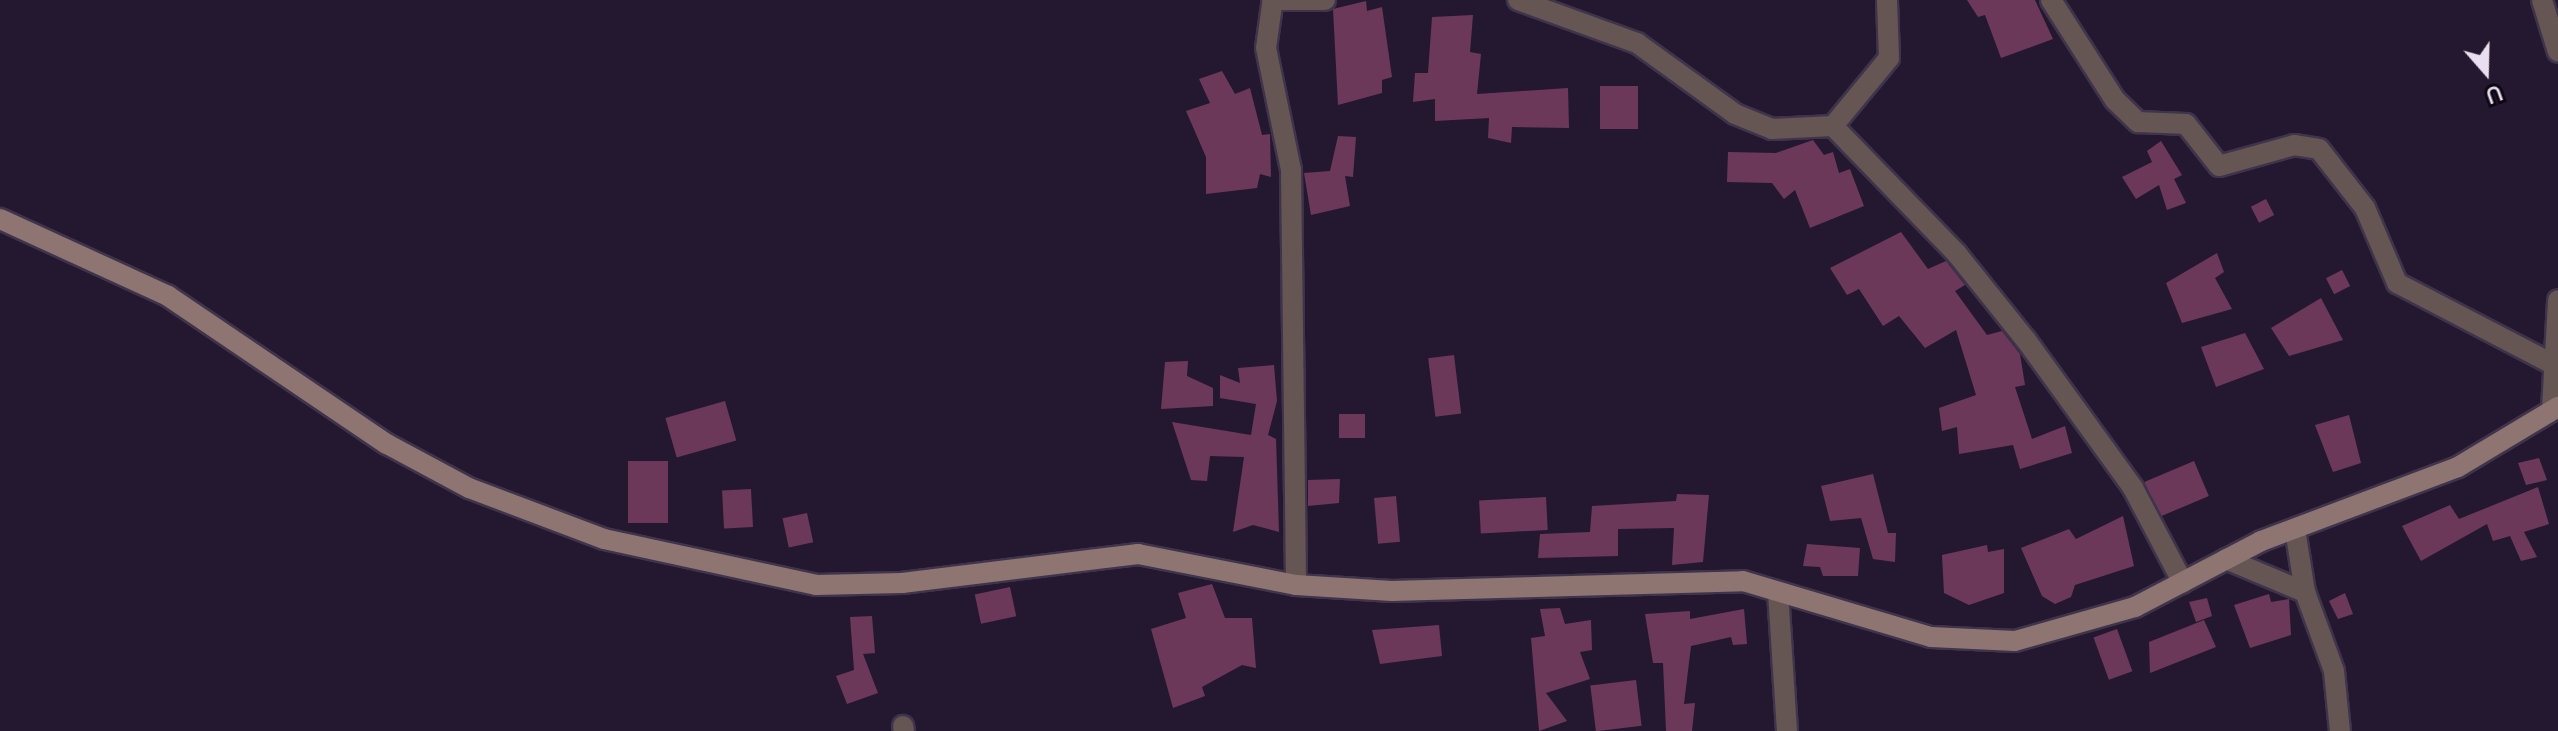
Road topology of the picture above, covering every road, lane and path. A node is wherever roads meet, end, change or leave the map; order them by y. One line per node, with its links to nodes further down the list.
1 (1325, 0): 6 (street)
2 (1518, 0): 8 (street)
3 (1887, 0): 8 (street)
4 (2051, 0): 11 (street)
5 (2542, 0): 7 (street)
6 (1272, 2): 16 (street)
7 (2558, 52)
8 (1833, 126): 15 (street)
9 (0, 219): 16 (main road)
10 (2558, 300): 11 (street)
11 (2551, 363): 12 (street)
12 (2555, 408): 13 (main road)
13 (2295, 529): 14 (main road); 18 (street)
14 (2226, 559): 15 (main road); 18 (street)
15 (2183, 583): 17 (main road)
16 (1296, 585): 17 (main road)
17 (1778, 592): 19 (street)
18 (2305, 592): 20 (street)
19 (1787, 731)
20 (2340, 731)

